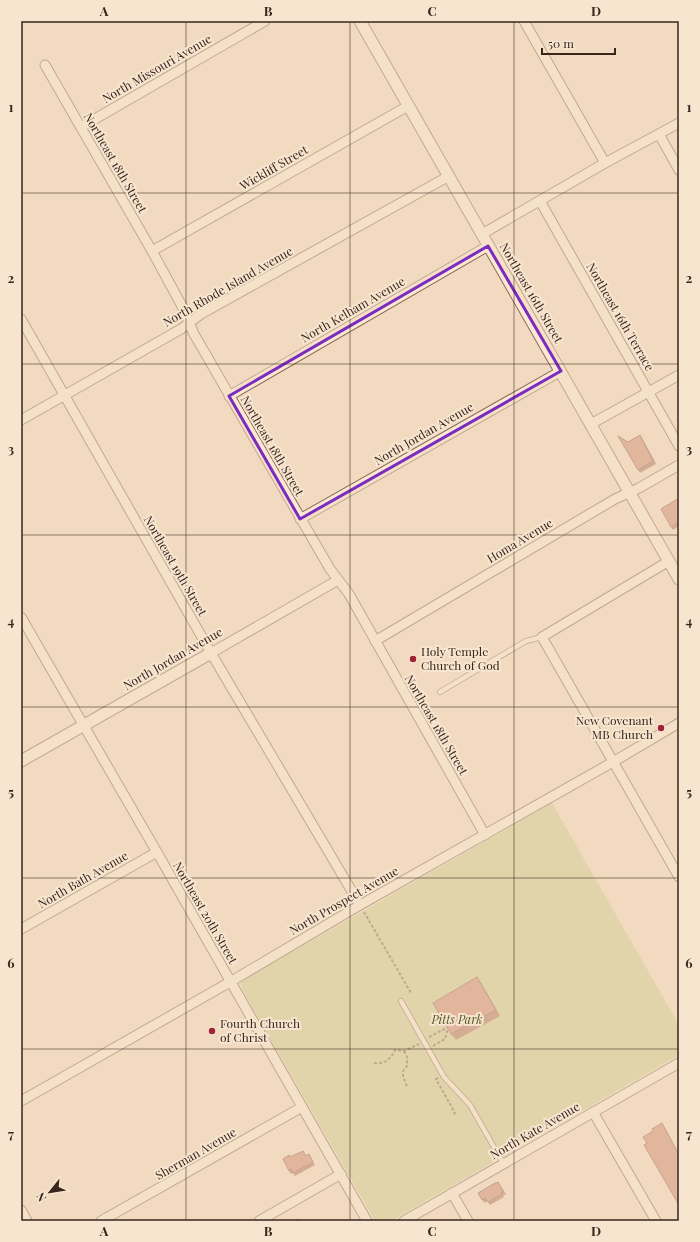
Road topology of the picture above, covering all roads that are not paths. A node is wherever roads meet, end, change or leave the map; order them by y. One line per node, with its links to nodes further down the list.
1 (265, 21): 7 (street, North Missouri Avenue)
2 (360, 21): 5 (street, Northeast 16th Street)
3 (524, 21): 9 (street)
4 (45, 65): 7 (street, Northeast 18th Street)
5 (408, 106): 11 (street, Northeast 16th Street); 15 (street, Wickliff Street)
6 (679, 123): 8 (street)
7 (81, 127): 15 (street, Northeast 18th Street)
8 (659, 134): 9 (street); 10 (street)
9 (605, 163): 12 (street)
10 (679, 170)
11 (448, 176): 13 (street, Northeast 16th Street); 17 (street, North Rhode Island Avenue)
12 (540, 201): 13 (street); 20 (street, Northeast 16th Terrace)
13 (482, 234): 14 (street, Northeast 16th Street)
14 (488, 246): 18 (street, Northeast 16th Street); 22 (street, North Kelham Avenue)
15 (152, 251): 17 (street, Northeast 18th Street)
16 (21, 319): 21 (street, Northeast 19th Street)
17 (189, 323): 21 (street, North Rhode Island Avenue); 22 (street, Northeast 18th Street)
18 (561, 372): 24 (street, Northeast 16th Street); 28 (street, North Jordan Avenue)
19 (679, 375): 20 (street)
20 (648, 392): 24 (street); 25 (street, Northeast 16th Terrace)
21 (64, 395): 23 (street, North Rhode Island Avenue); 35 (street, Northeast 19th Street)
22 (229, 396): 28 (street, Northeast 18th Street)
23 (21, 420)
24 (590, 424): 27 (street, Northeast 16th Street)
25 (679, 446)
26 (679, 465): 27 (street, Homa Avenue)
27 (629, 492): 29 (street, Northeast 16th Street); 34 (street, Homa Avenue)
28 (300, 519): 31 (street, Northeast 18th Street)
29 (669, 561): 30 (street, Northeast 16th Street); 33 (street)
30 (679, 579)
31 (338, 580): 34 (street, Northeast 18th Street); 35 (street, North Jordan Avenue)
32 (21, 617): 38 (street, Northeast 20th Street)
33 (542, 637): 36 (lane); 40 (street)
34 (374, 641): 41 (street, Northeast 18th Street)
35 (211, 653): 38 (street, North Jordan Avenue); 44 (street, Northeast 19th Street)
36 (440, 692)
37 (679, 723): 40 (street, North Prospect Avenue)
38 (84, 725): 39 (street, North Jordan Avenue); 42 (street, Northeast 20th Street)
39 (21, 761)
40 (614, 762): 41 (street, North Prospect Avenue); 43 (street)
41 (485, 835): 44 (street, North Prospect Avenue)
42 (157, 852): 45 (street, North Bath Avenue); 46 (street, Northeast 20th Street)
43 (679, 877)
44 (360, 905): 46 (street, North Prospect Avenue)
45 (21, 929)
46 (230, 982): 49 (street, North Prospect Avenue); 50 (street, Northeast 20th Street)
47 (401, 1001): 52 (lane)
48 (679, 1063): 51 (street, North Kate Avenue)
49 (21, 1100)
50 (302, 1107): 53 (street, Northeast 20th Street); 57 (street, Sherman Avenue)
51 (593, 1112): 52 (street, North Kate Avenue); 62 (street)
52 (503, 1163): 54 (street, North Kate Avenue)
53 (341, 1174): 58 (street); 59 (street, Northeast 20th Street)
54 (452, 1193): 60 (street, North Kate Avenue); 61 (street)
55 (21, 1210): 56 (street)
56 (28, 1221)
57 (101, 1221)
58 (258, 1221)
59 (367, 1221)
60 (404, 1221)
61 (468, 1221)
62 (656, 1221)

